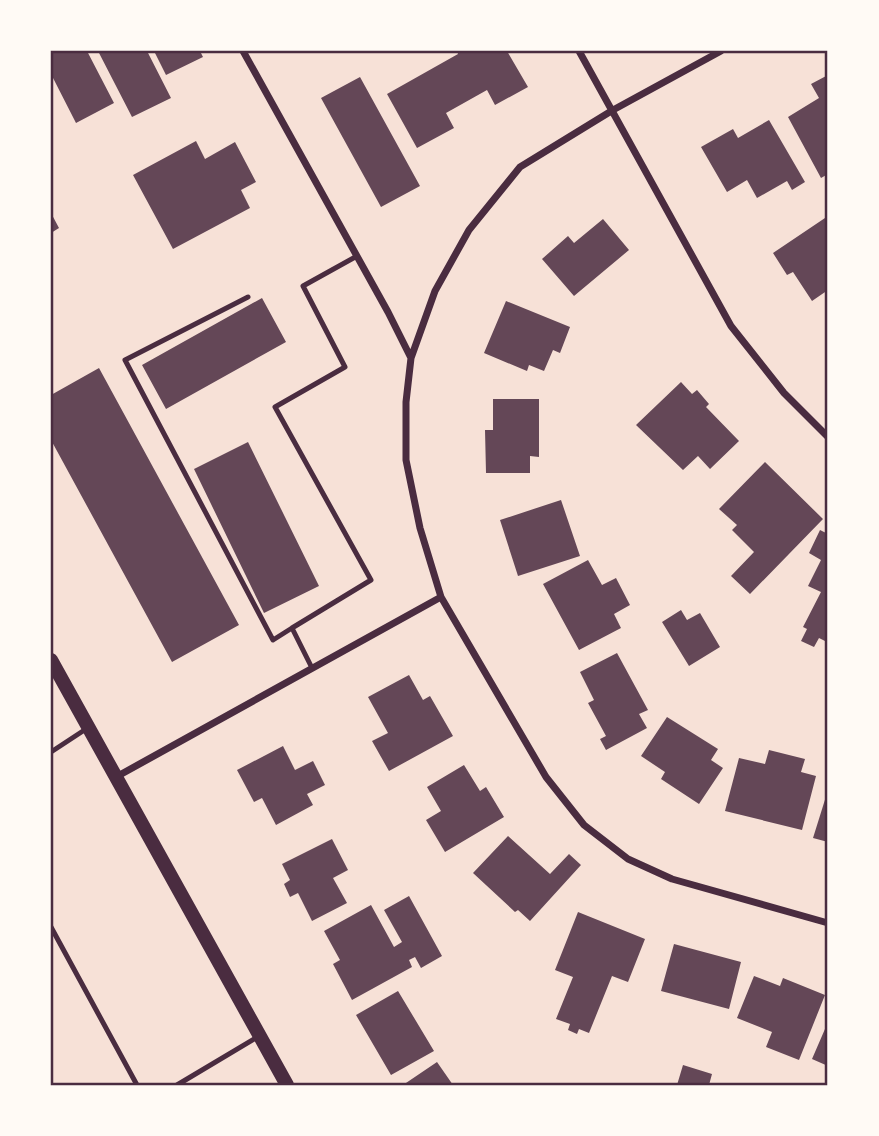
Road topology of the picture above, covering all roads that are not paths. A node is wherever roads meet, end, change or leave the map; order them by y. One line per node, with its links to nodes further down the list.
1 (243, 51): 5 (street)
2 (579, 51): 4 (street)
3 (721, 51): 4 (street)
4 (612, 110): 7 (street); 8 (street)
5 (357, 256): 7 (street); 10 (lane)
6 (248, 297): 10 (lane)
7 (411, 358): 9 (street)
8 (828, 437)
9 (441, 597): 12 (street); 16 (street)
10 (292, 628): 12 (lane)
11 (51, 660): 13 (main road)
12 (312, 668): 15 (street)
13 (89, 728): 14 (lane); 15 (main road)
14 (51, 752)
15 (116, 777): 18 (main road)
16 (828, 923)
17 (51, 927): 19 (lane)
18 (260, 1036): 20 (lane); 21 (main road)
19 (137, 1085)
20 (177, 1085)
21 (287, 1085)

